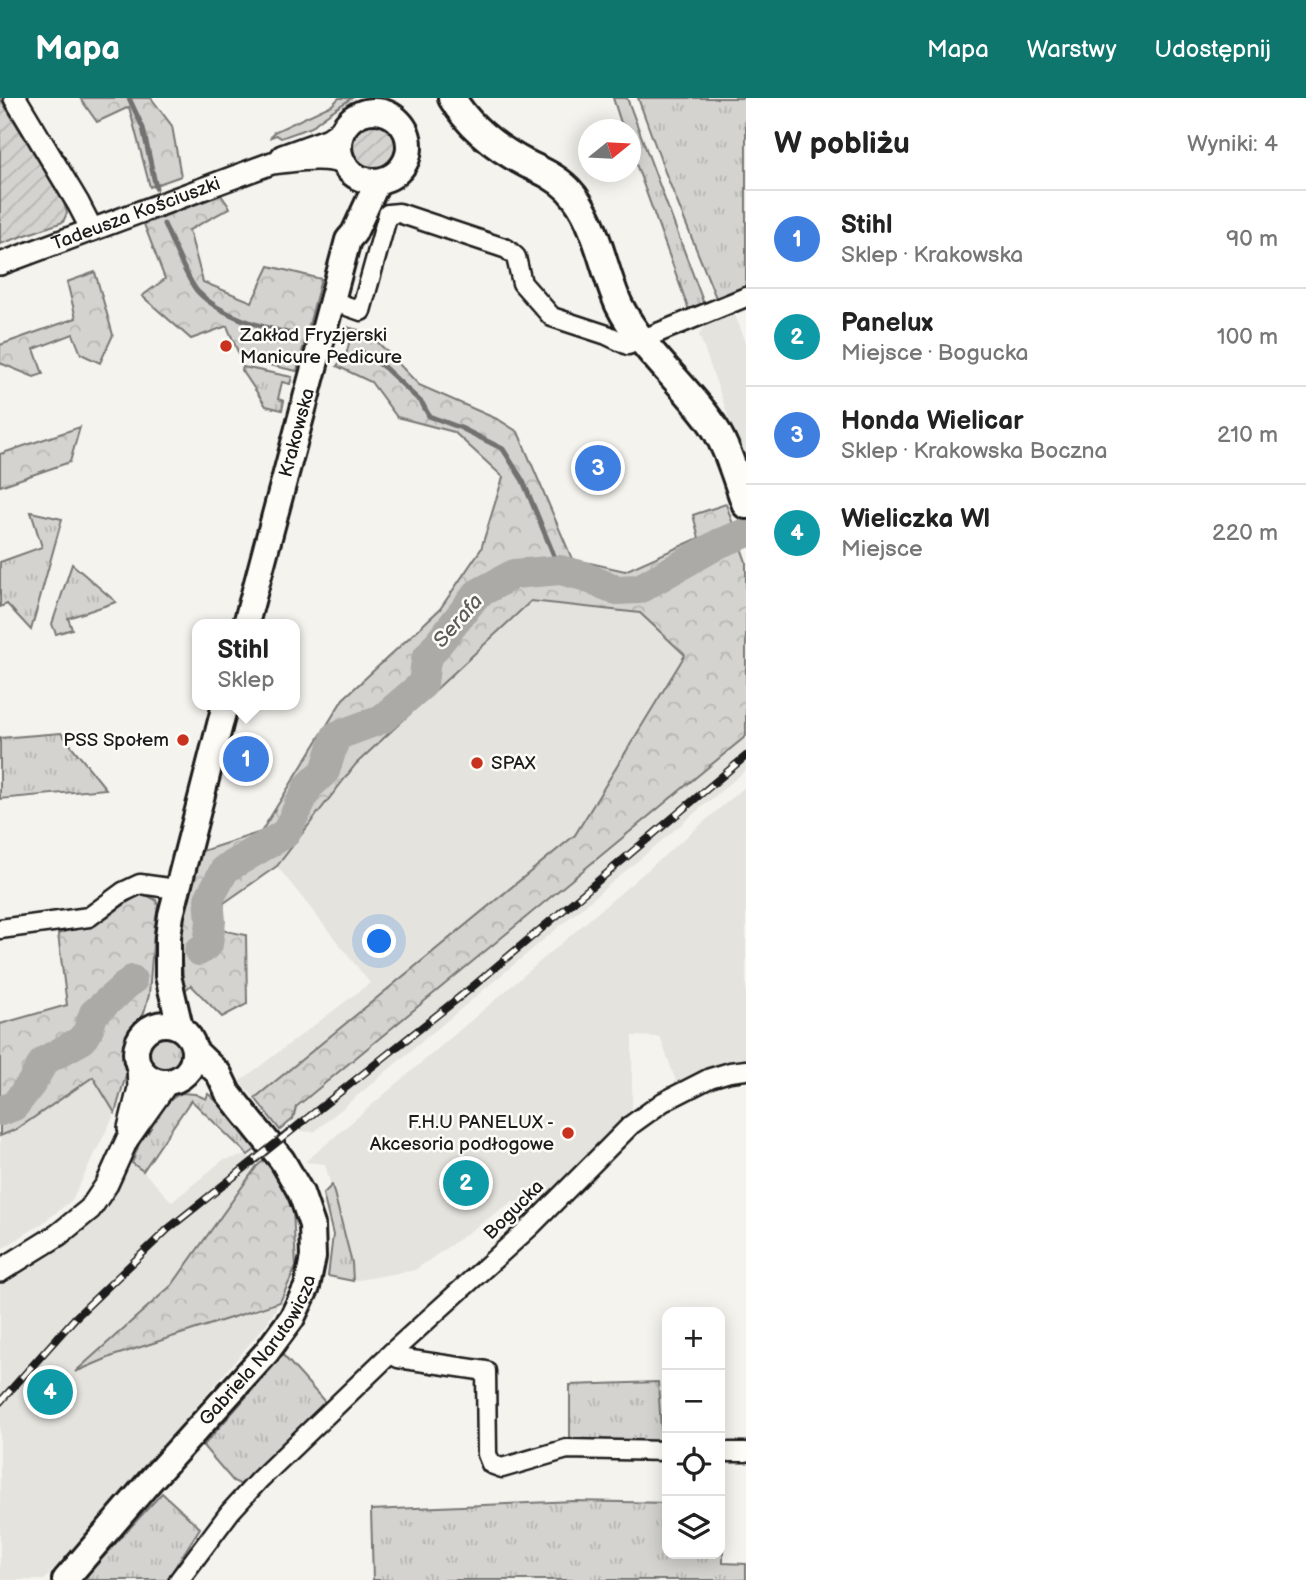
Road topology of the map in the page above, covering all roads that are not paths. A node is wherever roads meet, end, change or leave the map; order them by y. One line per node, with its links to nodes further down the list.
1 (15, 98): 9 (street)
2 (452, 98): 14 (main road)
3 (381, 104): 4 (main road); 5 (main road)
4 (401, 110): 8 (main road)
5 (342, 130): 6 (street, Tadeusza Kościuszki); 7 (main road)
6 (272, 163): 7 (street, Tadeusza Kościuszki); 9 (street, Tadeusza Kościuszki)
7 (347, 169): 8 (main road); 10 (main road, Krakowska)
8 (377, 181): 10 (main road, Krakowska)
9 (92, 230): 11 (street, Tadeusza Kościuszki)
10 (348, 240): 13 (main road, Krakowska)
11 (0, 264)
12 (746, 297): 14 (street)
13 (332, 302): 14 (street); 16 (main road, Krakowska)
14 (643, 340): 15 (main road)
15 (744, 499)
16 (247, 619)
17 (224, 710): 18 (main road)
18 (176, 889): 19 (street); 20 (main road)
19 (0, 929)
20 (167, 976): 21 (main road); 22 (main road)
21 (180, 1027): 22 (main road); 23 (main road)
22 (145, 1030): 24 (main road)
23 (194, 1049): 26 (main road); 27 (main road)
24 (138, 1065): 26 (main road); 28 (street)
25 (746, 1070): 30 (street, Bogucka)
26 (172, 1081): 27 (main road); 28 (street)
27 (228, 1093): 34 (main road, Gabriela Narutowicza)
28 (127, 1140): 29 (street)
29 (0, 1271)
30 (391, 1353): 31 (street); 35 (street, Bogucka)
31 (662, 1451)
32 (725, 1452): 33 (street)
33 (746, 1452)
34 (65, 1580)
35 (179, 1580)

